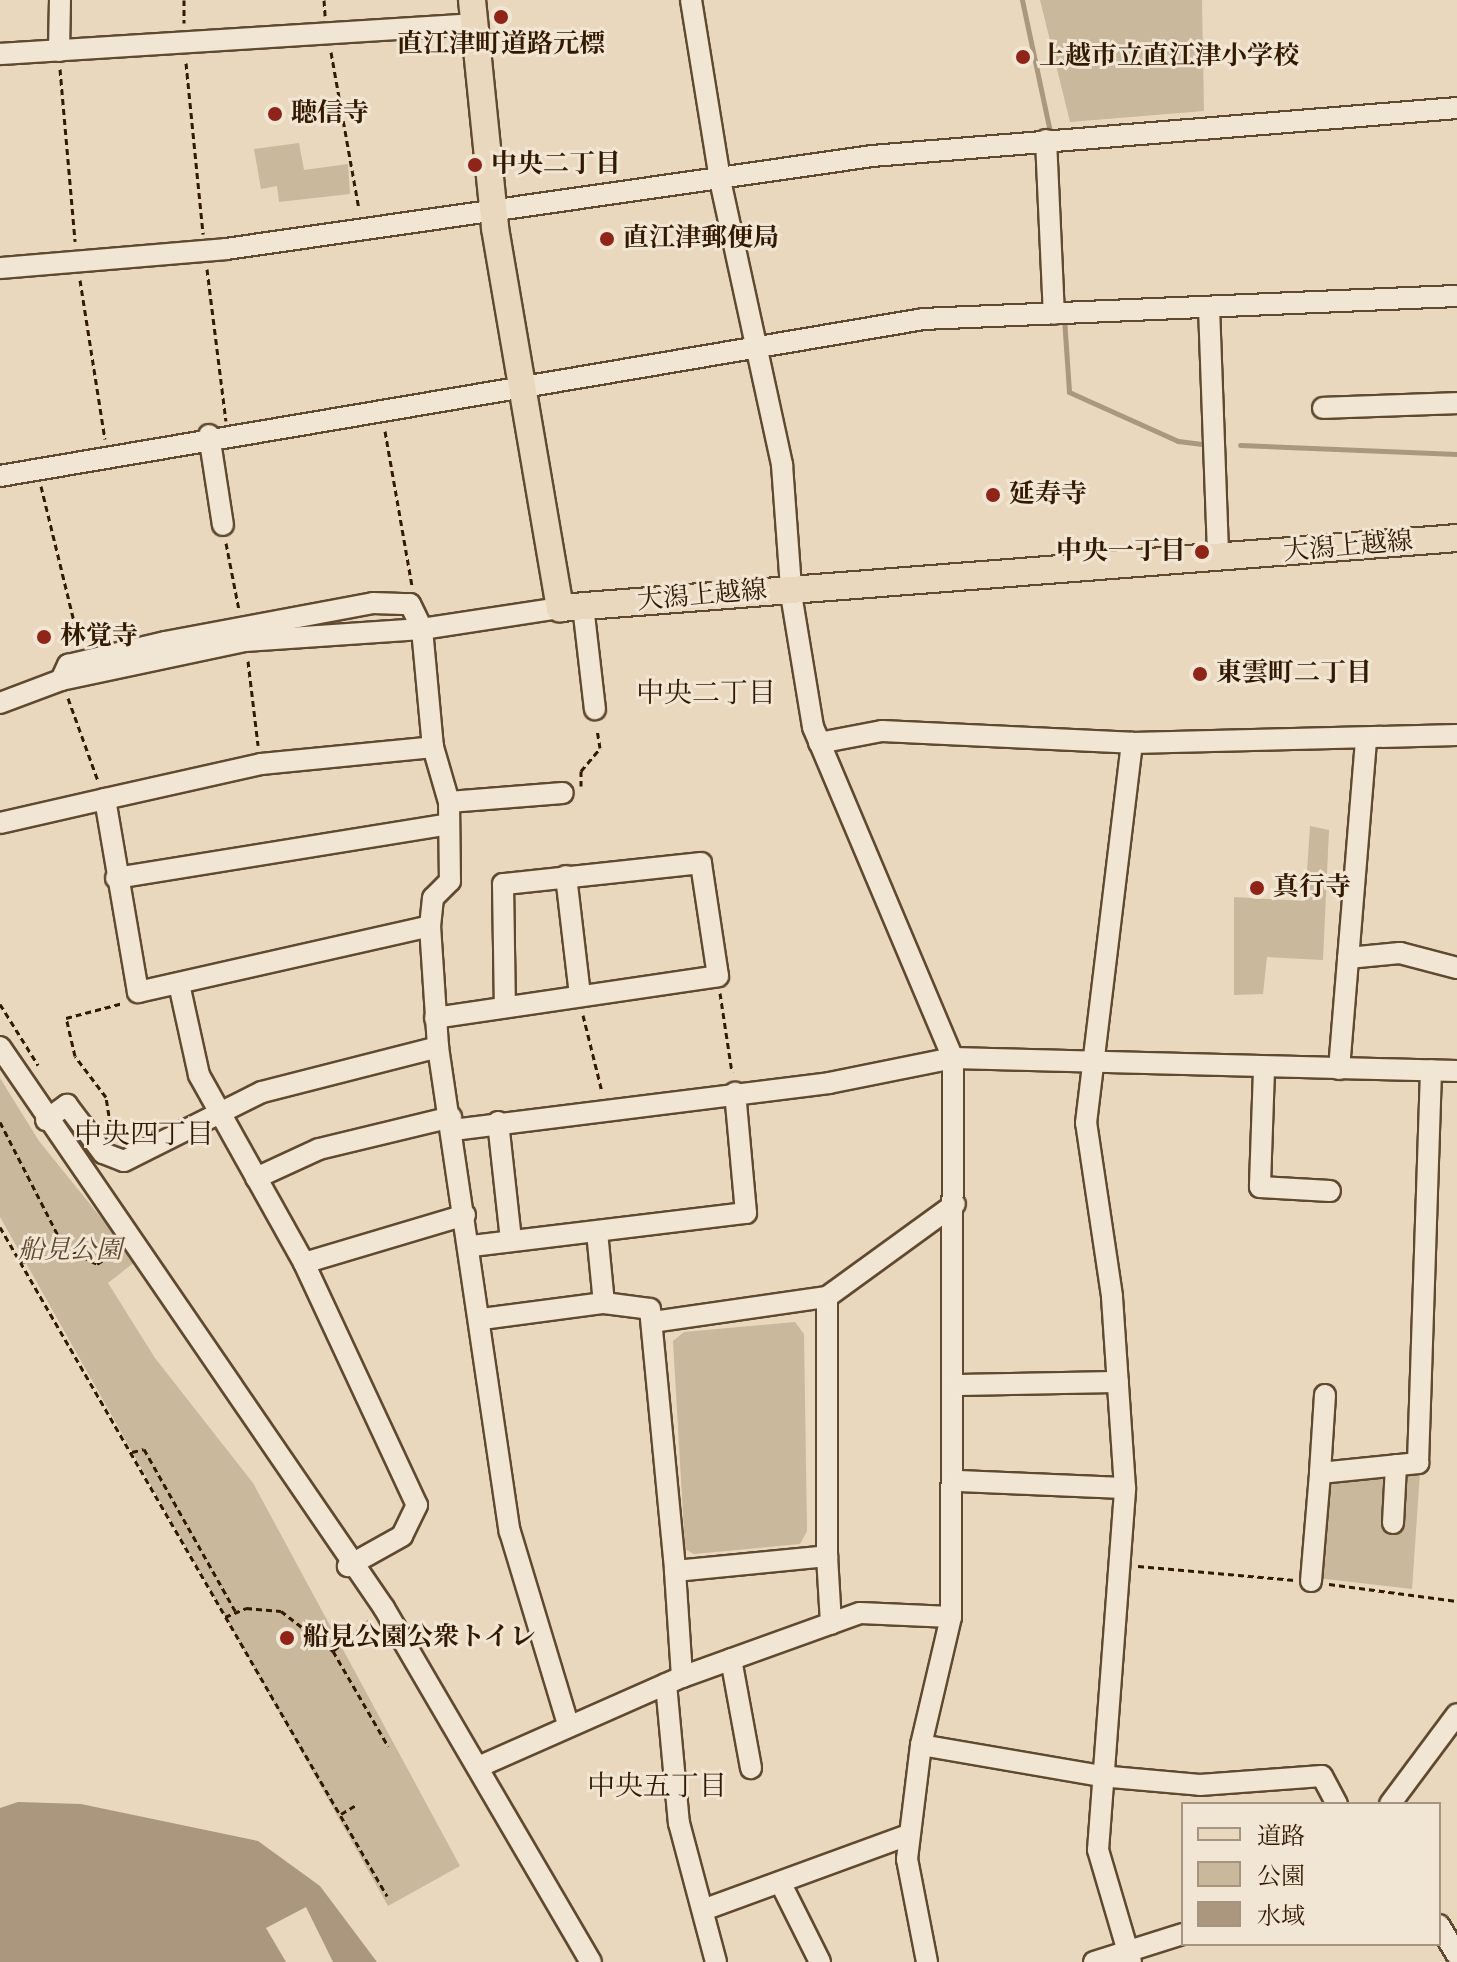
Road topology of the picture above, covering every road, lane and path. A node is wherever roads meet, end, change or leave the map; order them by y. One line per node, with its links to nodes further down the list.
1 (60, 0): 8 (street)
2 (184, 0): 7 (path)
3 (324, 0): 6 (path)
4 (691, 0): 12 (street)
5 (473, 12): 6 (street); 13 (main road)
6 (327, 32): 7 (street); 14 (path)
7 (184, 43): 8 (street); 15 (path)
8 (59, 51): 9 (street); 16 (path)
9 (0, 54)
10 (1457, 108): 11 (street)
11 (1046, 140): 12 (street); 20 (street)
12 (720, 180): 13 (street); 21 (street)
13 (492, 209): 14 (street); 22 (main road)
14 (363, 229): 15 (street)
15 (205, 251): 16 (street); 26 (path)
16 (77, 260): 17 (street); 27 (path)
17 (0, 268)
18 (1457, 296): 19 (street)
19 (1209, 307): 20 (street); 32 (street)
20 (1054, 314): 21 (street)
21 (762, 349): 22 (street); 33 (street)
22 (524, 390): 25 (street); 35 (main road)
23 (1457, 403): 24 (street)
24 (1323, 408)
25 (382, 412): 26 (street); 34 (path)
26 (219, 434): 27 (street); 30 (street)
27 (107, 454): 28 (street)
28 (36, 467): 29 (street); 38 (path)
29 (0, 476)
30 (223, 525): 37 (path)
31 (1457, 538): 32 (main road, 大潟上越線)
32 (1218, 558): 33 (main road, 大潟上越線)
33 (791, 589): 35 (main road, 大潟上越線); 44 (street)
34 (410, 604): 36 (street); 37 (street)
35 (572, 607): 36 (street); 41 (street)
36 (422, 629): 37 (street); 46 (street)
37 (244, 634): 38 (street); 39 (street); 47 (path)
38 (83, 660): 39 (street)
39 (61, 680): 40 (street); 49 (path)
40 (0, 703)
41 (595, 709): 48 (path)
42 (1457, 735): 43 (street)
43 (1366, 738): 45 (street); 56 (street)
44 (819, 743): 45 (street); 67 (street)
45 (1132, 743): 68 (street)
46 (433, 747): 47 (street); 50 (street)
47 (261, 764): 49 (street)
48 (563, 793): 50 (street)
49 (105, 799): 51 (street); 54 (street)
50 (449, 802): 52 (street)
51 (0, 823)
52 (449, 824): 54 (street); 55 (street)
53 (566, 876): 58 (street); 61 (street); 63 (street)
54 (116, 878): 60 (street)
55 (430, 926): 59 (street); 64 (street)
56 (1348, 958): 57 (street); 69 (street)
57 (1457, 968)
58 (718, 976): 61 (street); 74 (path)
59 (179, 984): 60 (street); 76 (street)
60 (138, 992): 81 (path)
61 (580, 995): 63 (street); 75 (path)
62 (0, 1004): 73 (path)
63 (505, 1007): 64 (street)
64 (435, 1018): 66 (street)
65 (0, 1047): 77 (street)
66 (438, 1047): 76 (street); 80 (street)
67 (953, 1058): 68 (street); 74 (street); 84 (street)
68 (1090, 1059): 70 (street); 98 (street)
69 (1339, 1069): 70 (street); 71 (street)
70 (1264, 1070): 83 (street)
71 (1431, 1070): 72 (street); 102 (street)
72 (1457, 1071)
73 (44, 1076)
74 (735, 1092): 75 (street); 87 (street)
75 (604, 1107): 79 (street)
76 (217, 1112): 81 (street); 82 (street)
77 (46, 1120): 81 (street); 89 (street)
78 (0, 1122): 91 (path)
79 (498, 1122): 80 (street); 88 (street)
80 (452, 1123): 82 (street); 85 (street)
81 (103, 1153)
82 (256, 1178): 93 (street)
83 (1330, 1191)
84 (955, 1204): 94 (street); 99 (street)
85 (465, 1215): 90 (street); 93 (street)
86 (0, 1227): 92 (path)
87 (597, 1232): 88 (street); 95 (street)
88 (511, 1240): 90 (street)
89 (131, 1243): 91 (path); 109 (street)
90 (472, 1246): 96 (street)
91 (64, 1247): 92 (path)
92 (20, 1263): 101 (path)
93 (304, 1263): 109 (street)
94 (827, 1297): 97 (street); 107 (street)
95 (604, 1303): 96 (street); 97 (street)
96 (482, 1319): 122 (street)
97 (653, 1322): 110 (street)
98 (1118, 1382): 99 (street); 105 (street)
99 (956, 1385): 104 (street)
100 (1325, 1395): 103 (street)
101 (130, 1452): 114 (path); 115 (path)
102 (1396, 1465): 103 (street); 106 (street)
103 (1320, 1473): 111 (street)
104 (957, 1481): 105 (street); 116 (street)
105 (1125, 1488): 108 (street)
106 (1393, 1523)
107 (827, 1556): 110 (street); 117 (street)
108 (1118, 1564): 111 (path); 127 (street)
109 (348, 1566): 113 (street)
110 (675, 1571): 120 (street)
111 (1311, 1581): 112 (path)
112 (1457, 1601)
113 (384, 1608): 118 (path); 125 (street)
114 (236, 1612): 115 (path); 118 (path)
115 (224, 1617): 131 (path)
116 (951, 1617): 117 (street); 123 (street)
117 (831, 1624): 119 (street)
118 (333, 1651): 124 (path)
119 (731, 1659): 120 (street); 126 (street)
120 (674, 1680): 122 (street); 135 (street)
121 (1457, 1714): 129 (street)
122 (568, 1724): 125 (street)
123 (921, 1745): 127 (street); 132 (street)
124 (388, 1746)
125 (478, 1767): 142 (street)
126 (751, 1768)
127 (1100, 1776): 128 (street); 141 (street)
128 (1336, 1802)
129 (1391, 1802)
130 (356, 1805): 131 (path)
131 (341, 1814): 134 (path)
132 (908, 1835): 133 (street); 145 (street)
133 (781, 1884): 135 (street); 144 (street)
134 (387, 1896)
135 (703, 1910): 143 (street)
136 (1441, 1920): 138 (street)
137 (1441, 1928): 140 (street)
138 (1457, 1934)
139 (1181, 1935): 141 (street)
140 (1457, 1955)
141 (1129, 1956): 146 (street)
142 (591, 1962)
143 (716, 1962)
144 (820, 1962)
145 (927, 1962)
146 (1094, 1962)

